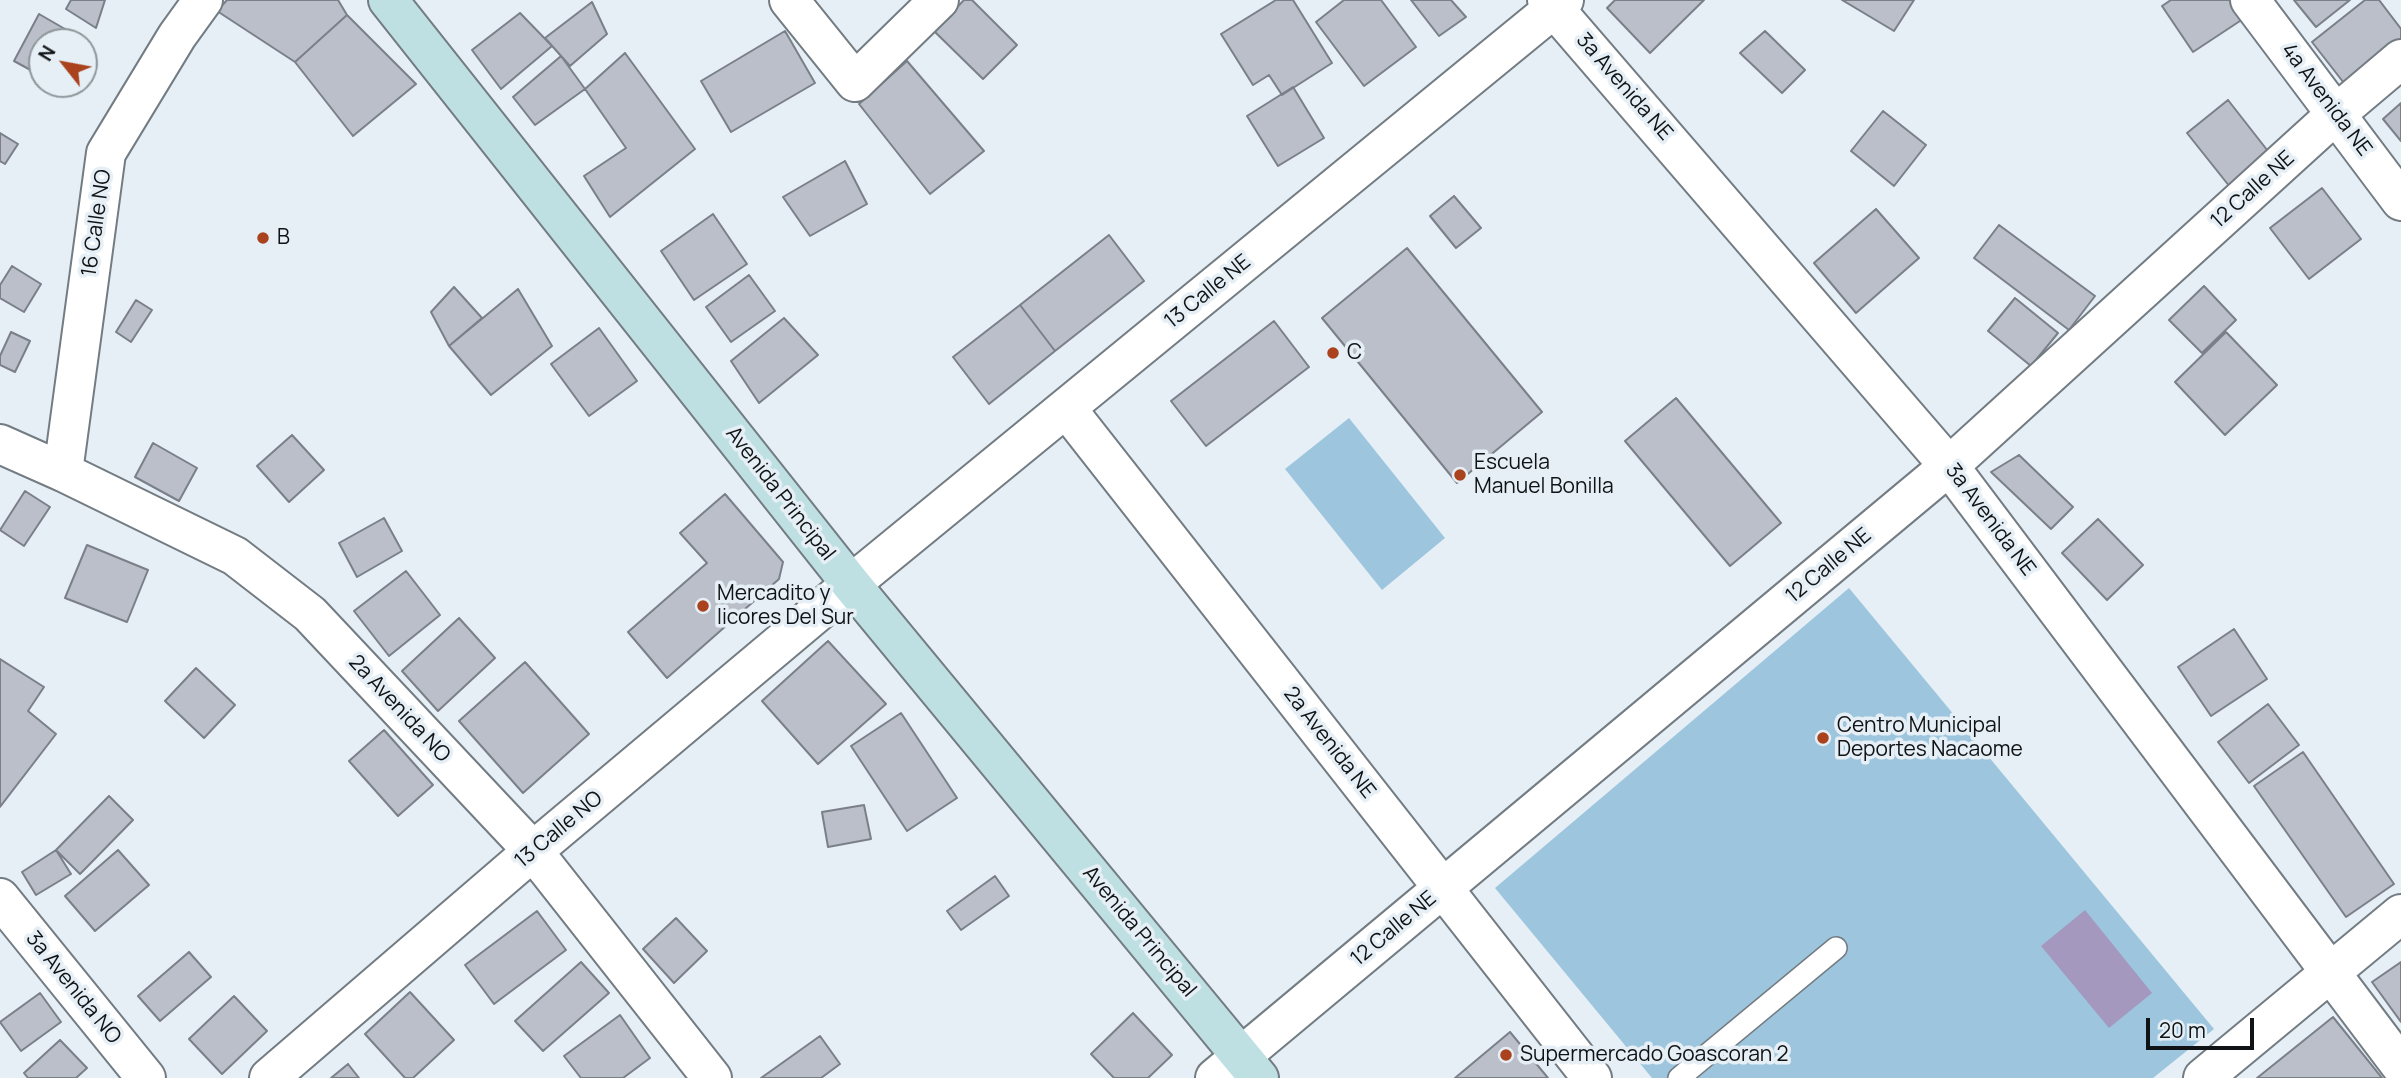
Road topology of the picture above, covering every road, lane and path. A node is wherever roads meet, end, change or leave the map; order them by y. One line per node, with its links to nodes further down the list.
1 (203, 0): 13 (street, 16 Calle NO)
2 (388, 0): 14 (street, Avenida Principal)
3 (789, 0): 4 (street)
4 (939, 0)
5 (2250, 0): 8 (street, 4a Avenida NE)
6 (1556, 3): 10 (street, 13 Calle NE); 12 (street, 3a Avenida NE)
7 (2401, 59): 8 (street, 12 Calle NE)
8 (2336, 114): 9 (street, 4a Avenida NE); 12 (street, 12 Calle NE)
9 (2401, 201)
10 (1066, 408): 14 (street, 13 Calle NE); 16 (street, 2a Avenida NE)
11 (0, 444): 13 (street, 2a Avenida NO)
12 (1949, 466): 16 (street, 12 Calle NE); 20 (street, 3a Avenida NE)
13 (63, 472): 15 (street, 2a Avenida NO)
14 (851, 584): 15 (street, 13 Calle NO); 22 (street, Avenida Principal)
15 (533, 851): 24 (street, 13 Calle NO); 25 (street, 2a Avenida NO)
16 (1443, 888): 22 (street, 12 Calle NE); 26 (street, 2a Avenida NE)
17 (0, 898): 23 (street, 3a Avenida NO)
18 (2401, 914): 20 (street)
19 (1836, 948): 27 (lane)
20 (2331, 971): 21 (street, 3a Avenida NE); 28 (street)
21 (2401, 1066)
22 (1238, 1070)
23 (146, 1078)
24 (269, 1078)
25 (712, 1078)
26 (1592, 1078)
27 (1679, 1078)
28 (2203, 1078)

